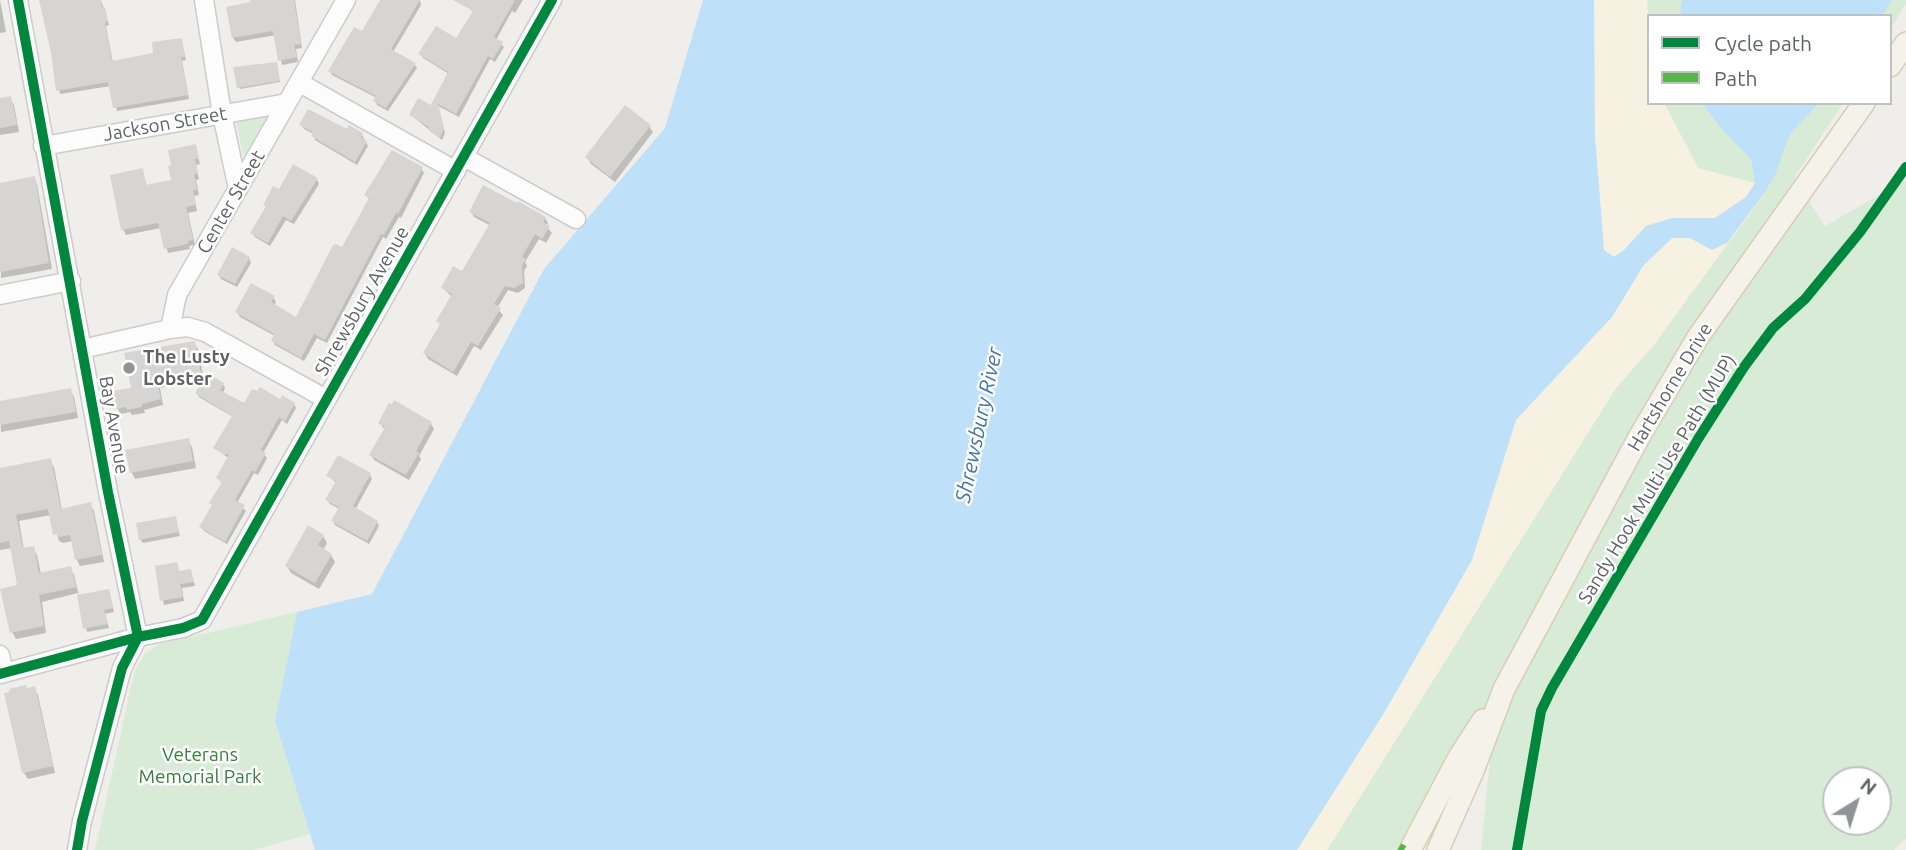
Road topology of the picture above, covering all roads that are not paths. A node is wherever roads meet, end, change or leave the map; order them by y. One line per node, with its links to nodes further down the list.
1 (18, 0): 11 (street, Bay Avenue)
2 (204, 0): 10 (street)
3 (346, 0): 7 (street, Center Street)
4 (552, 0): 12 (street, Shrewsbury Avenue)
5 (1906, 43): 6 (main road)
6 (1892, 63)
7 (300, 83): 8 (street, Center Street); 12 (street)
8 (287, 103): 10 (street, Jackson Street); 13 (street, Center Street)
9 (1863, 105): 23 (main road, Hartshorne Drive)
10 (222, 114): 11 (street, Jackson Street); 13 (street)
11 (43, 146): 15 (street, Bay Avenue)
12 (460, 164): 14 (street); 19 (street, Shrewsbury Avenue)
13 (238, 189): 17 (street, Center Street)
14 (576, 219)
15 (71, 281): 16 (street); 18 (street, Bay Avenue)
16 (0, 295)
17 (170, 329): 18 (street); 19 (street)
18 (82, 349): 20 (street, Bay Avenue)
19 (326, 399): 20 (street, Shrewsbury Avenue)
20 (138, 638): 22 (street); 24 (street)
21 (0, 655): 22 (street)
22 (2, 674)
23 (1504, 689): 25 (main road, Hartshorne Drive); 26 (main road, Hartshorne Drive)
24 (77, 850)
25 (1410, 850)
26 (1438, 850)

